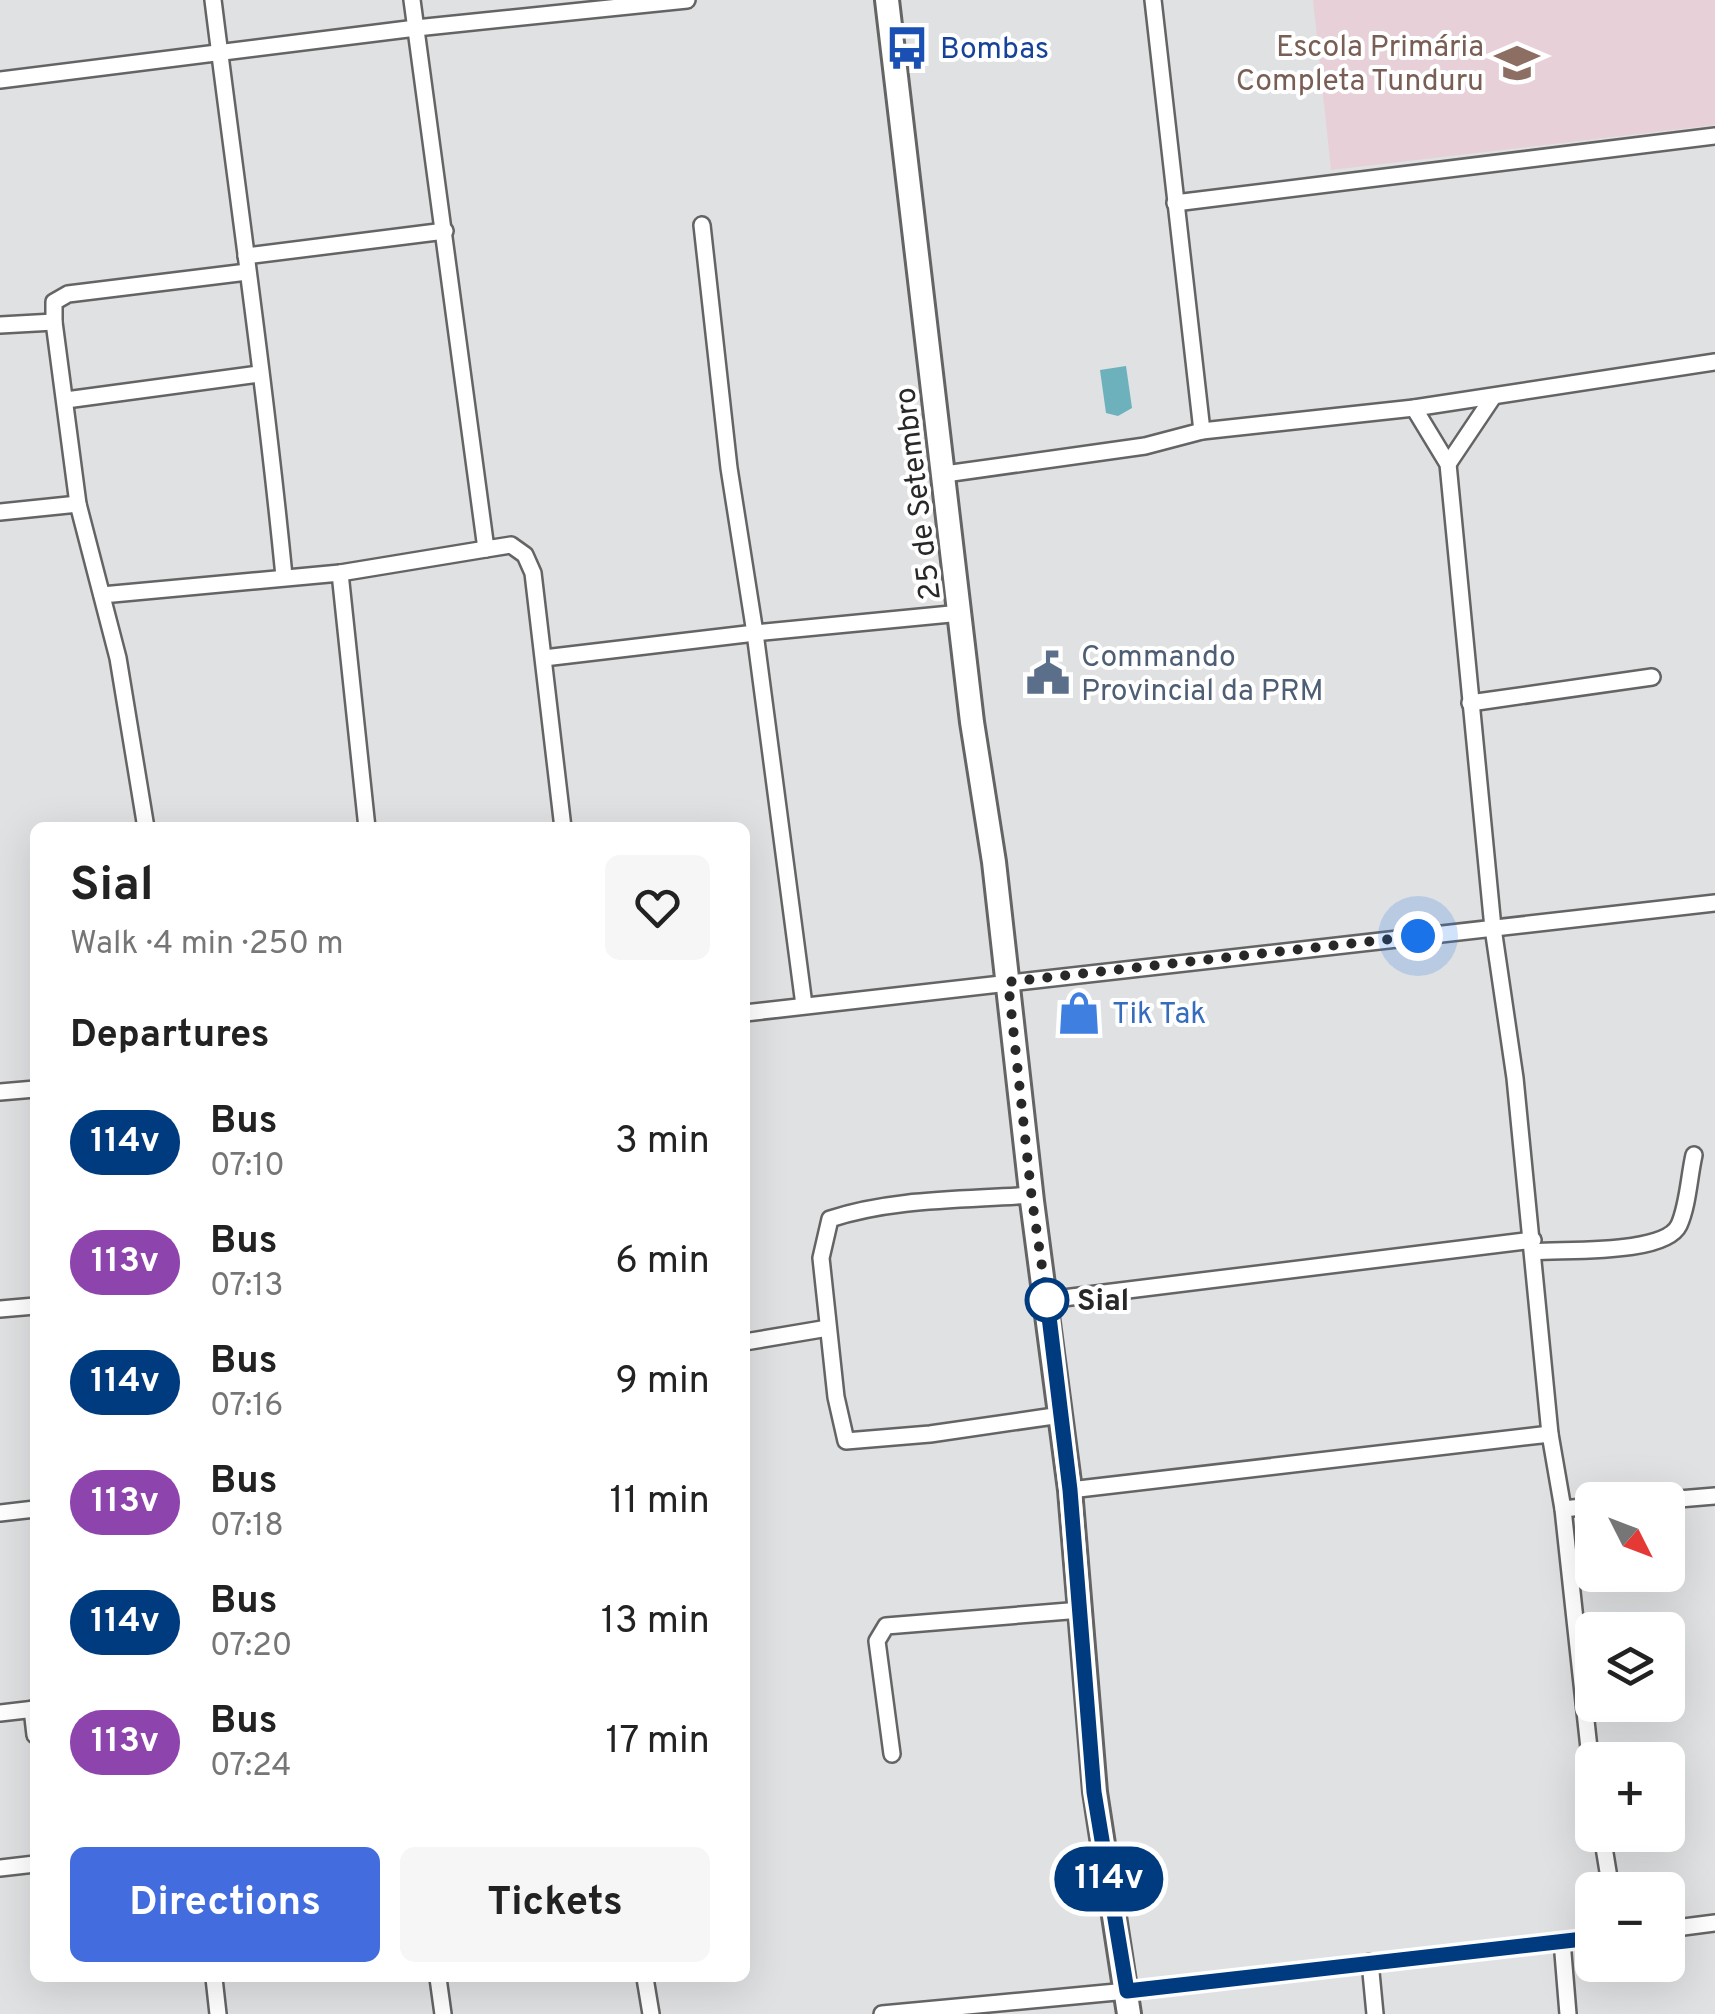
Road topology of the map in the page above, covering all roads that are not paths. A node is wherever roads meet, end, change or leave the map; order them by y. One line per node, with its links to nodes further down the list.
1 (213, 0): 7 (street)
2 (412, 0): 6 (street)
3 (687, 0): 6 (street)
4 (887, 0): 23 (street, 25 de Setembro)
5 (1152, 0): 10 (street)
6 (416, 28): 7 (street); 12 (street)
7 (220, 55): 8 (street); 13 (street)
8 (0, 80)
9 (1715, 136): 10 (street)
10 (1175, 203): 21 (street)
11 (702, 224): 31 (street)
12 (445, 231): 13 (street); 26 (street)
13 (246, 264): 14 (street); 17 (street)
14 (54, 322): 15 (street); 19 (street)
15 (0, 326)
16 (1715, 362): 18 (street)
17 (259, 374): 19 (street); 28 (street)
18 (1493, 396): 20 (street); 22 (street)
19 (66, 400): 24 (street)
20 (1414, 408): 21 (street); 22 (street)
21 (1202, 431): 23 (street)
22 (1448, 464): 34 (street)
23 (944, 474): 30 (street, 25 de Setembro)
24 (78, 504): 25 (street); 29 (street)
25 (0, 512)
26 (486, 549): 27 (street); 32 (street)
27 (340, 573): 28 (street); 36 (street)
28 (284, 576): 29 (street)
29 (102, 595): 35 (street)
30 (961, 613): 31 (street); 40 (street, 25 de Setembro)
31 (755, 632): 32 (street); 41 (street)
32 (544, 658): 37 (street)
33 (1652, 678): 34 (street)
34 (1470, 703): 39 (street)
35 (145, 822)
36 (366, 822)
37 (562, 822)
38 (1715, 903): 39 (street)
39 (1493, 928): 40 (street); 47 (street)
40 (1008, 982): 41 (street); 46 (street, 25 de Setembro)
41 (804, 1005): 42 (street)
42 (750, 1012)
43 (30, 1089): 44 (street)
44 (0, 1092)
45 (1694, 1155): 47 (street)
46 (1033, 1195): 48 (street, 25 de Setembro); 51 (street)
47 (1533, 1246): 48 (street); 54 (street)
48 (1047, 1300): 53 (street, 25 de Setembro)
49 (30, 1306): 50 (street)
50 (0, 1309)
51 (828, 1328): 52 (street); 53 (street)
52 (750, 1341)
53 (1061, 1414): 55 (street, 25 de Setembro)
54 (1550, 1434): 55 (street); 59 (street)
55 (1070, 1490): 62 (street, 25 de Setembro)
56 (1715, 1496): 57 (street)
57 (1685, 1498)
58 (1575, 1507): 59 (street)
59 (1563, 1508): 65 (street)
60 (30, 1510): 61 (street)
61 (0, 1512)
62 (1081, 1610): 66 (street); 77 (street, 25 de Setembro)
63 (30, 1709): 64 (street)
64 (0, 1713)
65 (1588, 1742)
66 (892, 1754)
67 (30, 1864): 68 (street)
68 (0, 1868)
69 (1715, 1923): 70 (street)
70 (1685, 1927)
71 (1575, 1940): 72 (street)
72 (1562, 1941): 73 (street); 83 (street)
73 (1370, 1962): 77 (street); 82 (street)
74 (214, 1982): 78 (street)
75 (438, 1982): 79 (street)
76 (645, 1982): 80 (street)
77 (1128, 2002): 81 (street)
78 (218, 2014)
79 (442, 2014)
80 (651, 2014)
81 (882, 2014)
82 (1375, 2014)
83 (1568, 2014)

